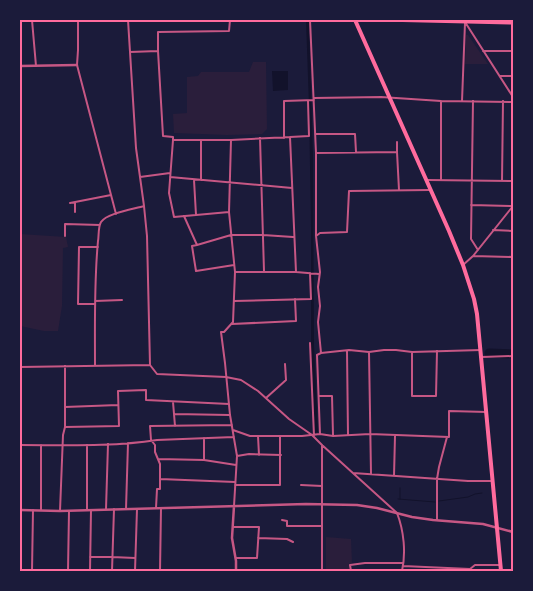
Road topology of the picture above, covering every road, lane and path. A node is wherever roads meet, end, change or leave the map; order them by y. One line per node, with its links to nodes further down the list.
1 (32, 20): 16 (street)
2 (78, 20): 14 (street)
3 (128, 20): 13 (street)
4 (230, 20): 10 (street)
5 (310, 20): 21 (street)
6 (355, 20): 20 (highway)
7 (381, 20): 8 (main road)
8 (465, 22): 9 (main road); 11 (street); 24 (street)
9 (513, 22)
10 (158, 51): 13 (street); 32 (street)
11 (482, 51): 12 (street); 17 (street)
12 (513, 51)
13 (130, 52): 40 (street)
14 (77, 65): 16 (street); 54 (street)
15 (20, 66): 16 (street)
16 (36, 66)
17 (500, 76): 18 (street); 19 (street)
18 (513, 76)
19 (513, 97)
20 (389, 98): 21 (street); 23 (street); 44 (highway)
21 (314, 99): 22 (street); 28 (street)
22 (308, 100): 30 (street); 31 (street)
23 (441, 101): 24 (street); 45 (street)
24 (462, 101): 25 (street)
25 (473, 101): 26 (street); 46 (street)
26 (503, 102): 27 (street); 47 (street)
27 (513, 102)
28 (316, 134): 36 (street); 38 (street)
29 (260, 138): 30 (street); 34 (street); 50 (street)
30 (284, 138): 31 (street)
31 (290, 138): 51 (street)
32 (173, 140): 33 (street); 39 (street)
33 (201, 140): 34 (street); 43 (street)
34 (231, 140): 49 (street)
35 (397, 142): 37 (street)
36 (356, 152): 37 (street); 38 (street)
37 (397, 152): 52 (street)
38 (316, 153): 71 (street)
39 (170, 173): 40 (street); 41 (street)
40 (140, 177): 58 (street)
41 (170, 177): 42 (street); 64 (street)
42 (194, 180): 43 (street); 63 (street)
43 (201, 180): 49 (street)
44 (426, 180): 45 (street); 53 (highway)
45 (441, 180): 46 (street)
46 (472, 180): 47 (street); 57 (street)
47 (502, 181): 48 (street)
48 (513, 181)
49 (229, 182): 50 (street); 61 (street)
50 (261, 184): 51 (street); 69 (street)
51 (292, 188): 72 (street)
52 (399, 190): 53 (street); 71 (street)
53 (430, 190): 79 (highway)
54 (111, 195): 55 (street); 62 (street)
55 (75, 202): 56 (street); 60 (street)
56 (70, 203)
57 (471, 205): 59 (street); 75 (street)
58 (144, 206): 62 (street); 102 (street)
59 (513, 206): 66 (street)
60 (75, 212)
61 (229, 212): 63 (street); 68 (street)
62 (116, 214): 65 (street)
63 (196, 215): 64 (street)
64 (184, 216): 73 (street)
65 (100, 225): 70 (street); 74 (street)
66 (493, 230): 67 (street); 75 (street)
67 (513, 231)
68 (231, 235): 69 (street); 73 (street); 78 (street)
69 (263, 235): 72 (street); 80 (street)
70 (65, 236)
71 (316, 236): 84 (street)
72 (293, 237): 82 (street)
73 (197, 245): 78 (street)
74 (98, 247): 88 (street); 88 (street)
75 (478, 250): 76 (street)
76 (472, 256): 77 (street); 79 (street)
77 (513, 257)
78 (234, 265): 81 (street)
79 (463, 265): 91 (highway)
80 (264, 271): 81 (street); 82 (street)
81 (235, 272): 87 (street)
82 (296, 272): 83 (street)
83 (310, 273): 84 (street); 85 (street)
84 (320, 274): 96 (street)
85 (295, 299): 87 (street); 89 (street)
86 (122, 300): 88 (street)
87 (234, 301): 89 (street)
88 (95, 302): 104 (street)
89 (232, 324): 108 (street)
90 (310, 343): 99 (street)
91 (481, 350): 93 (street); 98 (highway)
92 (347, 351): 94 (street); 96 (street); 129 (street)
93 (438, 351): 95 (street); 95 (street)
94 (369, 352): 95 (street); 128 (street)
95 (412, 352)
96 (321, 353): 100 (street)
97 (513, 356): 98 (street)
98 (482, 357): 120 (highway)
99 (311, 358): 100 (street); 106 (street)
100 (318, 358): 107 (street)
101 (285, 364): 111 (street)
102 (150, 365): 104 (street); 108 (street)
103 (65, 366): 104 (street); 105 (street); 117 (street)
104 (95, 366)
105 (20, 367)
106 (311, 373): 107 (street); 109 (street)
107 (318, 373): 110 (street)
108 (226, 377): 111 (street); 113 (street)
109 (312, 394): 110 (street); 114 (street)
110 (319, 394): 115 (street); 133 (street)
111 (266, 398): 132 (street)
112 (173, 402): 113 (street); 116 (street); 121 (street)
113 (229, 404): 122 (street)
114 (313, 404): 115 (street); 118 (street)
115 (319, 404): 119 (street)
116 (118, 405): 117 (street); 125 (street)
117 (65, 407): 125 (street)
118 (313, 412): 119 (street); 132 (street)
119 (320, 412): 127 (street)
120 (487, 412): 136 (street); 157 (highway)
121 (174, 414): 122 (street); 124 (street)
122 (230, 415): 123 (street)
123 (232, 425): 124 (street); 126 (street)
124 (175, 426): 138 (street)
125 (65, 427): 143 (street)
126 (232, 430): 130 (street); 135 (street)
127 (320, 434): 132 (street); 133 (street)
128 (370, 434): 129 (street); 134 (street); 153 (street)
129 (348, 435): 133 (street)
130 (258, 436): 131 (street); 146 (street)
131 (280, 436): 132 (street); 147 (street)
132 (313, 436): 145 (street)
133 (333, 436)
134 (394, 436): 136 (street); 154 (street)
135 (234, 437): 137 (street); 148 (street)
136 (446, 437): 156 (street)
137 (204, 438): 138 (street); 150 (street)
138 (151, 440): 139 (street); 149 (street)
139 (128, 443): 140 (street); 167 (street)
140 (108, 444): 144 (street); 172 (street)
141 (20, 445): 142 (street)
142 (41, 445): 143 (street); 170 (street)
143 (62, 445): 144 (street); 173 (street)
144 (87, 445): 171 (street)
145 (322, 445): 152 (street); 160 (street)
146 (259, 454): 147 (street); 148 (street)
147 (281, 455): 158 (street)
148 (237, 456): 151 (street)
149 (158, 459): 150 (street); 155 (street)
150 (204, 460): 151 (street)
151 (236, 465): 158 (street)
152 (352, 473): 153 (street); 175 (street)
153 (370, 474): 154 (street)
154 (394, 476): 156 (street)
155 (160, 479): 158 (street); 164 (street)
156 (437, 479): 157 (street); 177 (street)
157 (493, 481): 180 (highway)
158 (235, 484): 162 (street)
159 (301, 485): 160 (street)
160 (321, 486): 161 (street)
161 (322, 504): 162 (street); 175 (street); 178 (street)
162 (234, 506): 165 (street); 179 (street)
163 (137, 508): 164 (street); 167 (street); 186 (street)
164 (156, 508): 165 (street)
165 (161, 508): 195 (street)
166 (114, 509): 167 (street); 172 (street); 185 (street)
167 (126, 509)
168 (20, 510): 169 (street)
169 (33, 510): 170 (street); 190 (street)
170 (41, 510): 173 (street)
171 (89, 510): 172 (street); 174 (street); 184 (street)
172 (106, 510)
173 (60, 511): 174 (street)
174 (69, 511): 191 (street)
175 (397, 514): 177 (street); 188 (street)
176 (282, 520): 178 (street)
177 (437, 520): 180 (street)
178 (321, 526): 197 (street)
179 (233, 527): 182 (street); 187 (street)
180 (497, 527): 181 (street); 189 (highway)
181 (513, 532)
182 (258, 538): 183 (street); 187 (street)
183 (293, 542)
184 (90, 557): 185 (street); 192 (street)
185 (112, 557): 186 (street); 193 (street)
186 (135, 558): 194 (street)
187 (236, 558): 196 (street)
188 (403, 564): 189 (street); 198 (street); 199 (street)
189 (501, 565): 200 (highway)
190 (32, 571)
191 (68, 571)
192 (90, 571)
193 (112, 571)
194 (135, 571)
195 (160, 571)
196 (236, 571)
197 (322, 571)
198 (350, 571)
199 (402, 571)
200 (501, 571)

